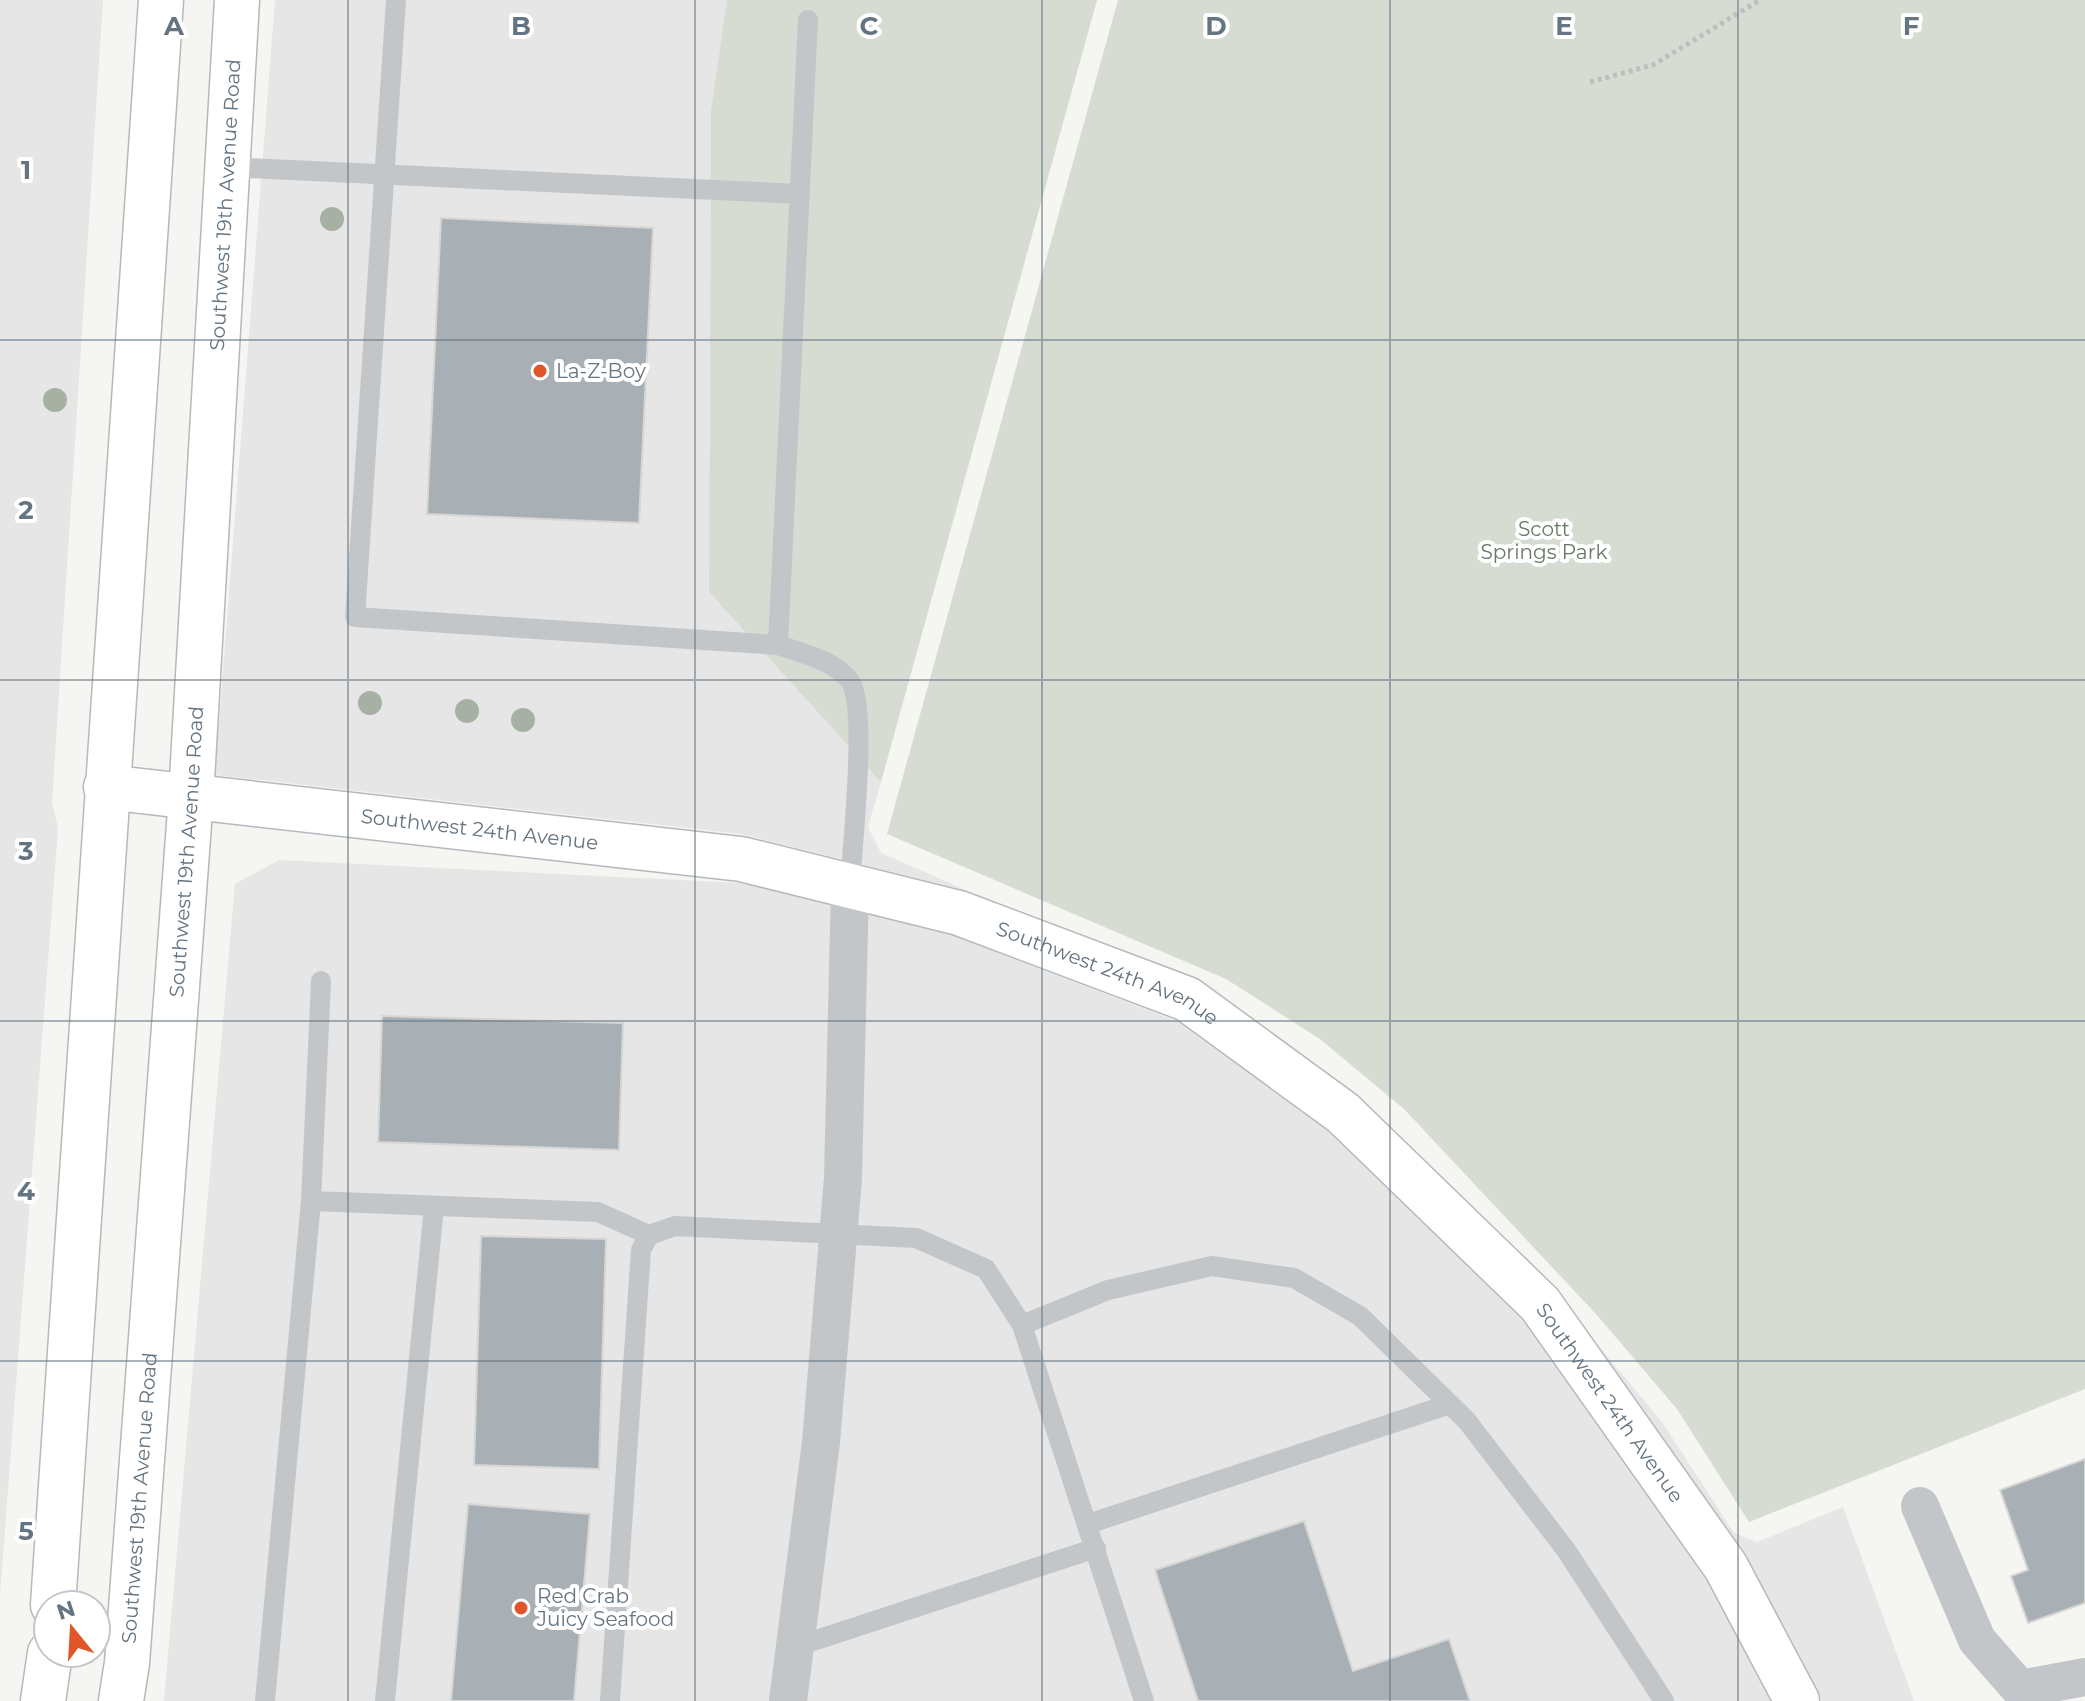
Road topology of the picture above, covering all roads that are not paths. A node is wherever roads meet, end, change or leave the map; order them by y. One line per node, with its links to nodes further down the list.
1 (161, 0): 9 (main road)
2 (237, 0): 5 (main road, Southwest 19th Avenue Road)
3 (396, 0): 6 (lane)
4 (808, 20): 7 (lane)
5 (225, 167): 6 (lane); 10 (main road, Southwest 19th Avenue Road)
6 (386, 175): 7 (lane); 8 (lane)
7 (800, 194): 8 (lane)
8 (778, 645): 11 (lane)
9 (106, 787): 10 (main road, Southwest 24th Avenue); 22 (main road)
10 (191, 797): 11 (main road, Southwest 24th Avenue); 29 (main road, Southwest 19th Avenue Road)
11 (850, 886): 16 (street); 36 (main road, Southwest 24th Avenue)
12 (321, 981): 13 (lane)
13 (311, 1201): 14 (lane); 30 (lane)
14 (434, 1207): 15 (lane); 31 (lane)
15 (649, 1235): 16 (lane); 32 (lane)
16 (838, 1235): 17 (lane); 23 (street)
17 (1022, 1325): 18 (lane); 20 (lane)
18 (1450, 1404): 20 (lane); 35 (lane)
19 (1920, 1506): 26 (street)
20 (1088, 1524): 21 (lane)
21 (1096, 1548): 23 (lane); 34 (lane)
22 (54, 1589)
23 (795, 1647): 33 (street)
24 (48, 1669): 27 (main road)
25 (64, 1669): 28 (main road)
26 (2085, 1677)
27 (43, 1701)
28 (61, 1701)
29 (121, 1701)
30 (265, 1701)
31 (385, 1701)
32 (610, 1701)
33 (788, 1701)
34 (1144, 1701)
35 (1664, 1701)
36 (1797, 1701)

